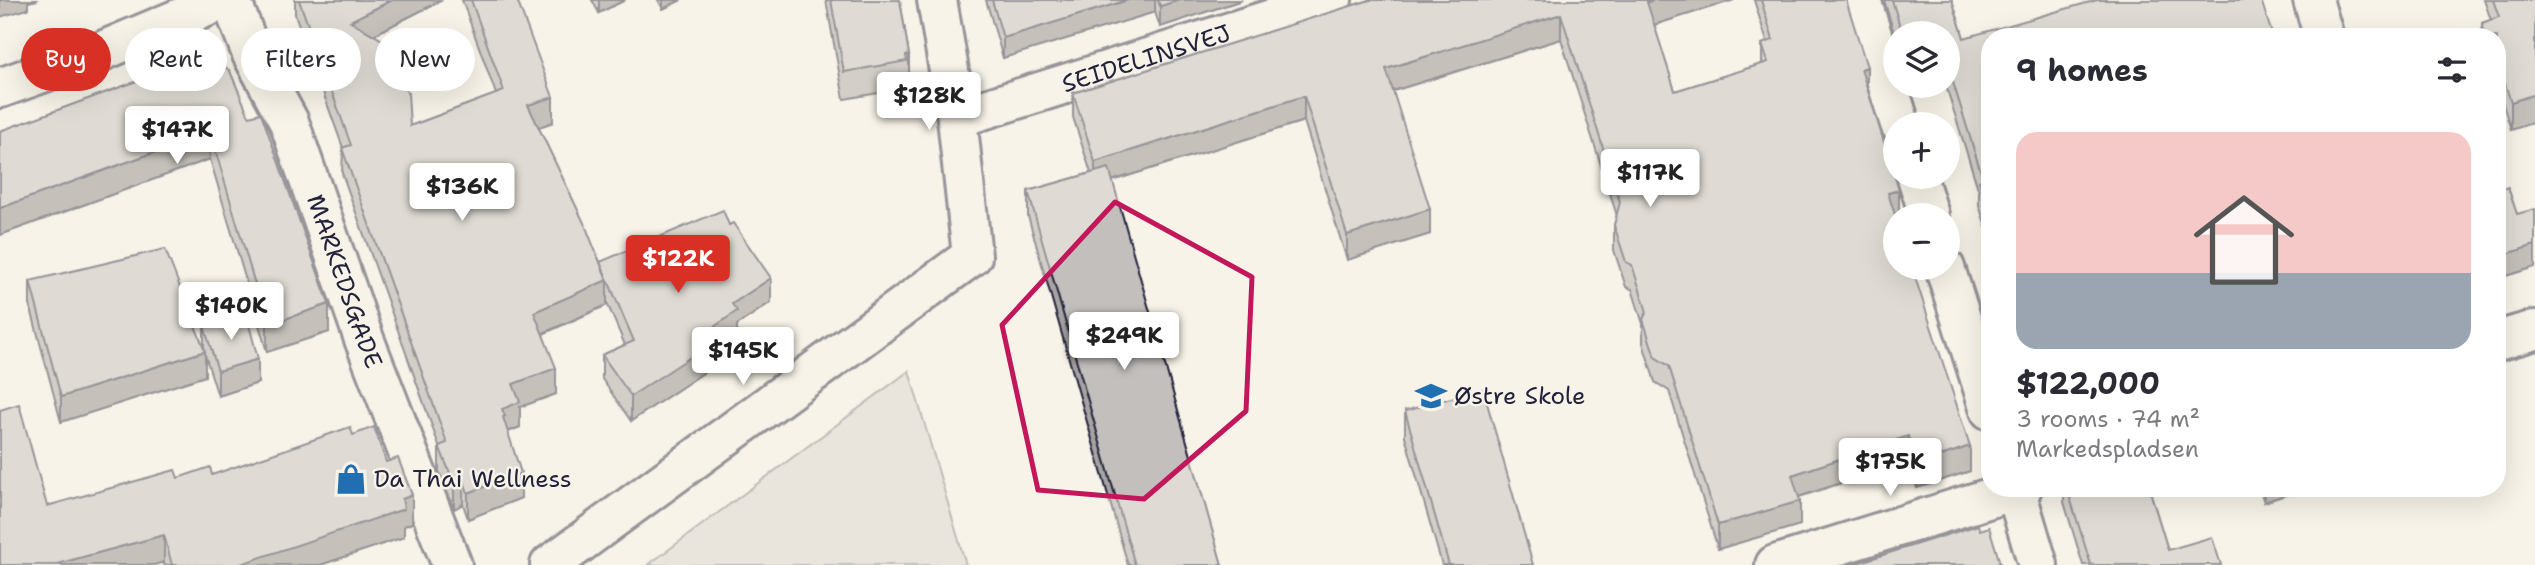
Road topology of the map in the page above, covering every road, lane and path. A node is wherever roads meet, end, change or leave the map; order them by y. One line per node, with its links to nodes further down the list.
1 (223, 0): 8 (street)
2 (231, 0): 17 (street, MARKEDSGADE)
3 (937, 0): 10 (street)
4 (1332, 0): 10 (street, SEIDELINSVEJ)
5 (1861, 0): 9 (street)
6 (2313, 0): 7 (street)
7 (2321, 28)
8 (0, 88)
9 (1896, 112)
10 (957, 118): 18 (street)
11 (1949, 280): 14 (street)
12 (2535, 330): 13 (street)
13 (2506, 338)
14 (1981, 382)
15 (1992, 497): 19 (street)
16 (2019, 497): 20 (street)
17 (452, 565)
18 (550, 565)
19 (1775, 565)
20 (2038, 565)

